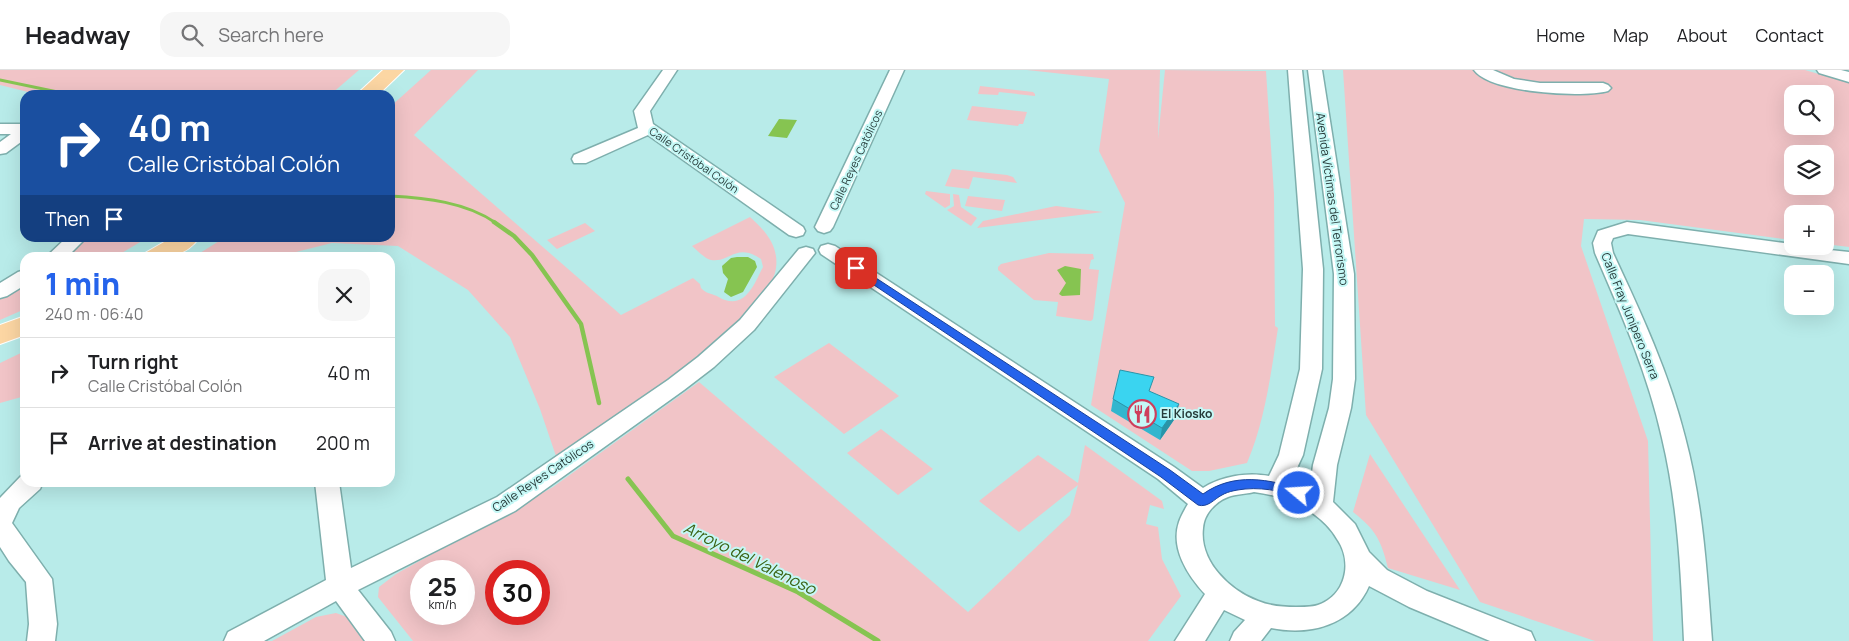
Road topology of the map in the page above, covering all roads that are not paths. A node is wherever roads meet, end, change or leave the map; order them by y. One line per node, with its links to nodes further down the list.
1 (394, 70): 10 (main road)
2 (670, 70): 12 (street, Calle Cristóbal Colón)
3 (897, 70): 17 (street, Calle Reyes Católicos)
4 (1295, 70): 29 (street, Avenida Víctimas del Terrorismo)
5 (1315, 70): 33 (street, Avenida Víctimas del Terrorismo)
6 (1481, 70): 9 (street)
7 (1824, 70): 8 (street)
8 (1849, 77)
9 (1603, 88)
10 (372, 90)
11 (0, 129): 13 (street)
12 (649, 129): 16 (street); 18 (street, Calle Cristóbal Colón)
13 (20, 131)
14 (20, 135): 15 (street)
15 (0, 149)
16 (580, 159)
17 (824, 227): 18 (street); 23 (street)
18 (796, 231): 23 (street)
19 (72, 242): 21 (street)
20 (180, 242): 22 (main road)
21 (61, 252)
22 (164, 252)
23 (817, 252): 32 (street); 36 (street, Calle Reyes Católicos)
24 (1849, 258): 47 (street, Calle Fray Junípero Serra)
25 (20, 279): 26 (street)
26 (0, 292)
27 (20, 327): 28 (main road)
28 (0, 335)
29 (1276, 486): 32 (street); 33 (street)
30 (26, 487): 34 (street)
31 (328, 487): 36 (street)
32 (1203, 502): 37 (street)
33 (1320, 505): 35 (street)
34 (0, 524): 41 (street)
35 (1358, 558): 38 (street); 39 (street)
36 (340, 586): 42 (street, Calle Reyes Católicos); 43 (street)
37 (1220, 592): 40 (street); 44 (street)
38 (1351, 595): 39 (street); 40 (street)
39 (1418, 599): 46 (street)
40 (1265, 616): 45 (street)
41 (41, 641)
42 (238, 641)
43 (381, 641)
44 (1189, 641)
45 (1244, 641)
46 (1521, 641)
47 (1698, 641)

